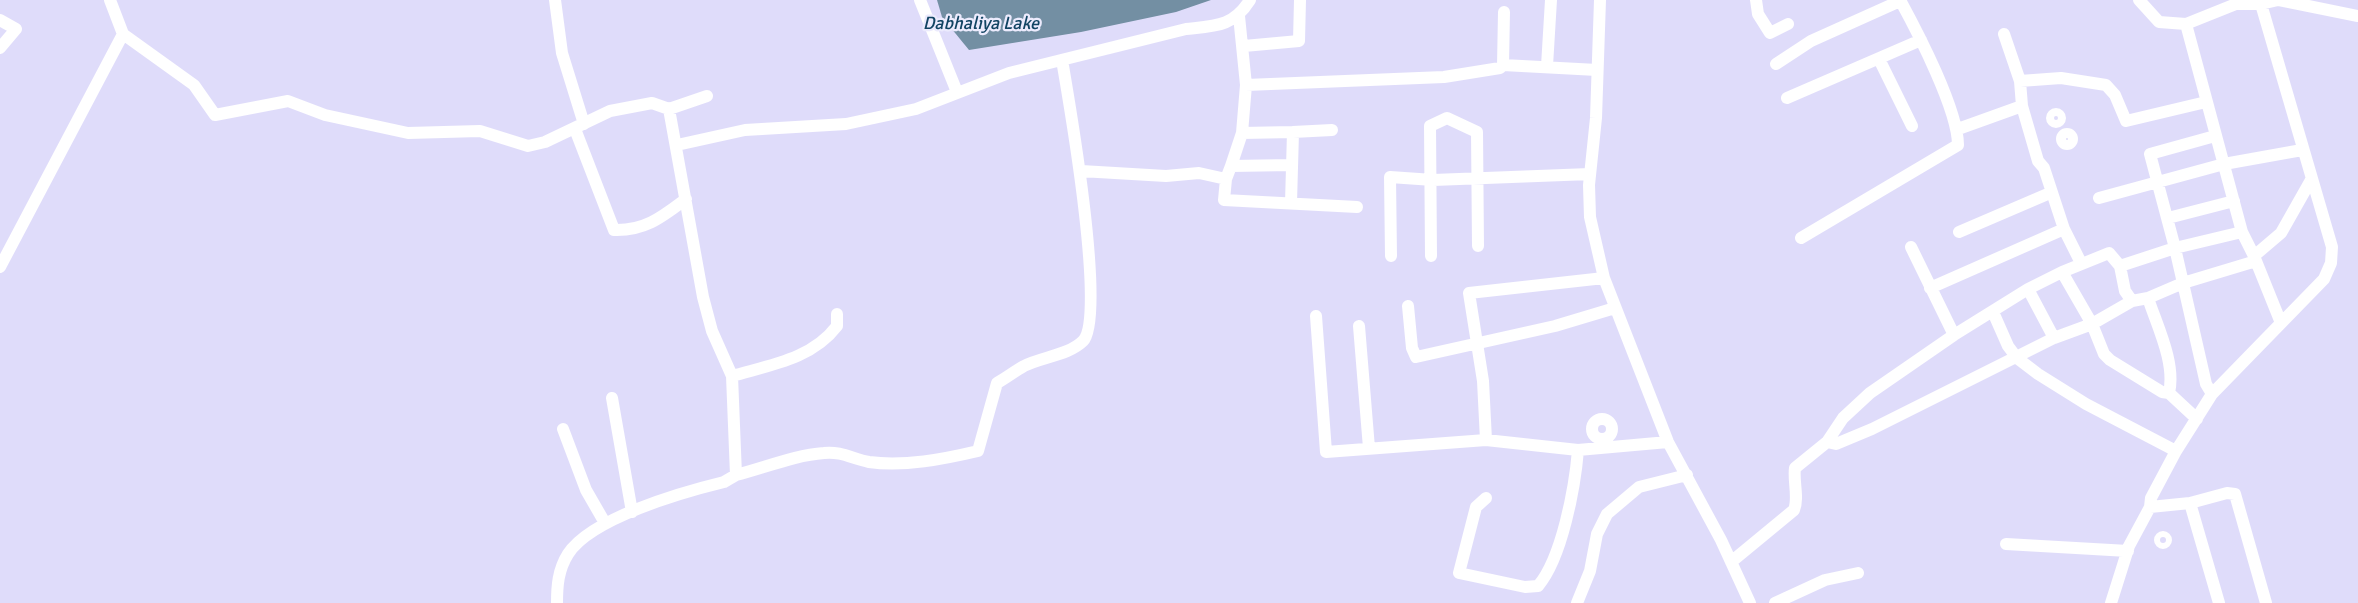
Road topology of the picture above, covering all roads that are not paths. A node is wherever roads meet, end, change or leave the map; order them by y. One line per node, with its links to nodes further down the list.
1 (110, 0): 20 (street)
2 (555, 0): 39 (street)
3 (920, 0): 33 (street)
4 (1250, 0): 15 (street)
5 (1300, 0): 23 (street)
6 (1551, 0): 29 (street)
7 (1600, 0): 30 (street)
8 (1756, 0): 18 (street)
9 (1900, 0): 22 (street); 27 (street)
10 (2139, 0): 19 (street)
11 (2278, 0): 13 (street); 16 (street)
12 (2235, 2): 13 (street); 19 (street)
13 (2261, 4): 47 (street)
14 (1504, 12): 28 (street)
15 (1239, 16): 23 (street); 26 (street)
16 (2358, 16)
17 (0, 20): 24 (street)
18 (1788, 24)
19 (2186, 24): 36 (street)
20 (123, 34): 39 (street); 77 (street)
21 (2004, 34): 31 (street)
22 (1921, 40): 25 (street); 41 (street)
23 (1244, 46): 32 (street)
24 (0, 48)
25 (1879, 59): 35 (street); 40 (street)
26 (1062, 60): 33 (street); 51 (street)
27 (1776, 64)
28 (1503, 65): 29 (street); 32 (street)
29 (1547, 66): 30 (street)
30 (1597, 70): 52 (street)
31 (2020, 81): 36 (street); 37 (street)
32 (1246, 85): 44 (street)
33 (957, 92): 46 (street)
34 (707, 96): 38 (street)
35 (1786, 98)
36 (2206, 102): 45 (street)
37 (2022, 106): 41 (street); 58 (street)
38 (669, 109): 39 (street); 46 (street)
39 (580, 126): 60 (street)
40 (1912, 126)
41 (1958, 129): 68 (street)
42 (1332, 130): 43 (street)
43 (1293, 132): 44 (street); 49 (street)
44 (1242, 133): 50 (street)
45 (2215, 136): 48 (street); 57 (street)
46 (677, 146): 60 (street)
47 (2302, 150): 48 (street); 56 (street)
48 (2224, 164): 57 (street); 61 (street)
49 (1292, 165): 50 (street); 62 (street)
50 (1231, 166): 54 (street)
51 (1081, 171): 54 (street); 110 (street)
52 (1590, 174): 53 (street); 79 (street)
53 (1478, 177): 55 (street); 55 (street); 69 (street)
54 (1226, 179): 62 (street)
55 (1430, 180): 72 (street); 73 (street)
56 (2312, 180): 74 (street); 90 (street)
57 (2157, 181): 59 (street); 64 (street)
58 (2050, 193): 65 (street); 66 (street)
59 (2099, 198)
60 (686, 199): 97 (street)
61 (2234, 201): 64 (street); 67 (street)
62 (1291, 203): 63 (street)
63 (1357, 207)
64 (2168, 218): 71 (street)
65 (2064, 229): 75 (street); 81 (street)
66 (1959, 232)
67 (2242, 232): 71 (street); 74 (street)
68 (1800, 238)
69 (1478, 246)
70 (1911, 247): 81 (street)
71 (2175, 248): 76 (street); 80 (street)
72 (1391, 256)
73 (1431, 256)
74 (2255, 258): 80 (street); 90 (street)
75 (2081, 263): 76 (street); 78 (street)
76 (2120, 266): 84 (street)
77 (0, 267)
78 (2062, 272): 82 (street); 91 (street)
79 (1604, 278): 86 (street); 95 (street)
80 (2183, 283): 83 (street); 99 (street)
81 (1930, 288): 93 (street)
82 (2028, 289): 87 (street); 94 (street)
83 (2148, 298): 84 (street); 98 (street)
84 (2132, 301): 91 (street)
85 (1408, 306): 95 (street)
86 (1614, 308): 95 (street); 104 (street)
87 (1993, 312): 93 (street); 96 (street)
88 (837, 314): 97 (street)
89 (1316, 316): 106 (street)
90 (2281, 323): 99 (street)
91 (2092, 324): 94 (street); 98 (street)
92 (1359, 326): 106 (street)
93 (1954, 335): 105 (street)
94 (2054, 338): 96 (street)
95 (1476, 345): 103 (street)
96 (2017, 358): 105 (street); 108 (street)
97 (732, 376): 110 (street)
98 (2169, 393): 101 (street)
99 (2212, 394): 101 (street)
100 (612, 398): 114 (street)
101 (2197, 419): 108 (street)
102 (563, 429): 115 (street)
103 (1486, 440): 106 (street); 107 (street)
104 (1668, 442): 107 (street); 109 (street)
105 (1827, 442): 118 (street)
106 (1369, 448)
107 (1578, 450): 111 (street)
108 (2176, 451): 113 (street)
109 (1687, 475): 118 (street); 121 (street)
110 (736, 476): 114 (street)
111 (1486, 498)
112 (2190, 503): 113 (street); 125 (street); 126 (street)
113 (2150, 507): 117 (street)
114 (632, 512): 115 (street)
115 (605, 523): 120 (street)
116 (2006, 544): 117 (street)
117 (2128, 551): 124 (street)
118 (1731, 562): 122 (street)
119 (1858, 573): 123 (street)
120 (557, 603)
121 (1577, 603)
122 (1750, 603)
123 (1776, 603)
124 (2111, 603)
125 (2219, 603)
126 (2266, 603)

